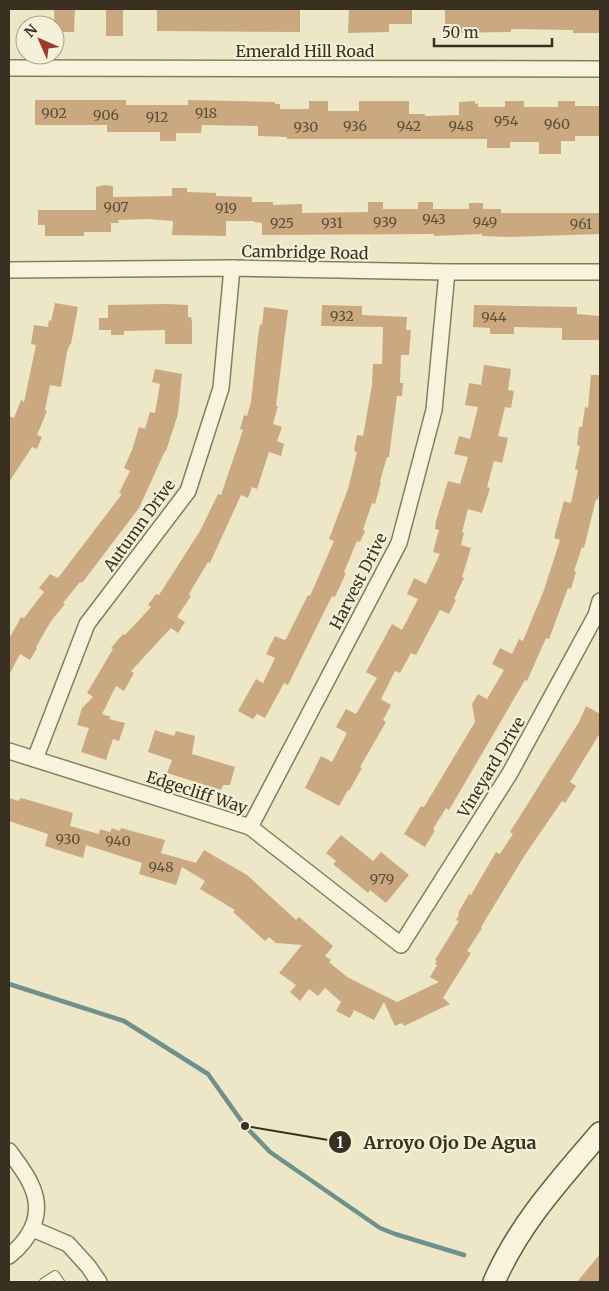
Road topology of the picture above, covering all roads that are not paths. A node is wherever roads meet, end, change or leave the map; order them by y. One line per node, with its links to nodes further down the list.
1 (9, 68): 2 (street, Emerald Hill Road)
2 (600, 69)
3 (232, 268): 4 (street, Cambridge Road); 5 (street, Cambridge Road); 9 (street, Autumn Drive)
4 (9, 270)
5 (447, 272): 6 (street, Cambridge Road); 10 (street, Harvest Drive)
6 (600, 272)
7 (600, 601): 11 (street, Vineyard Drive)
8 (9, 751): 9 (street, Edgecliff Way)
9 (35, 759): 10 (street, Edgecliff Way)
10 (250, 827): 11 (street, Edgecliff Way)
11 (401, 945)
12 (600, 1133): 19 (main road)
13 (9, 1151): 14 (street)
14 (33, 1229): 15 (street); 18 (street)
15 (9, 1256)
16 (44, 1282): 17 (lane)
17 (60, 1282)
18 (99, 1282)
19 (494, 1282)

